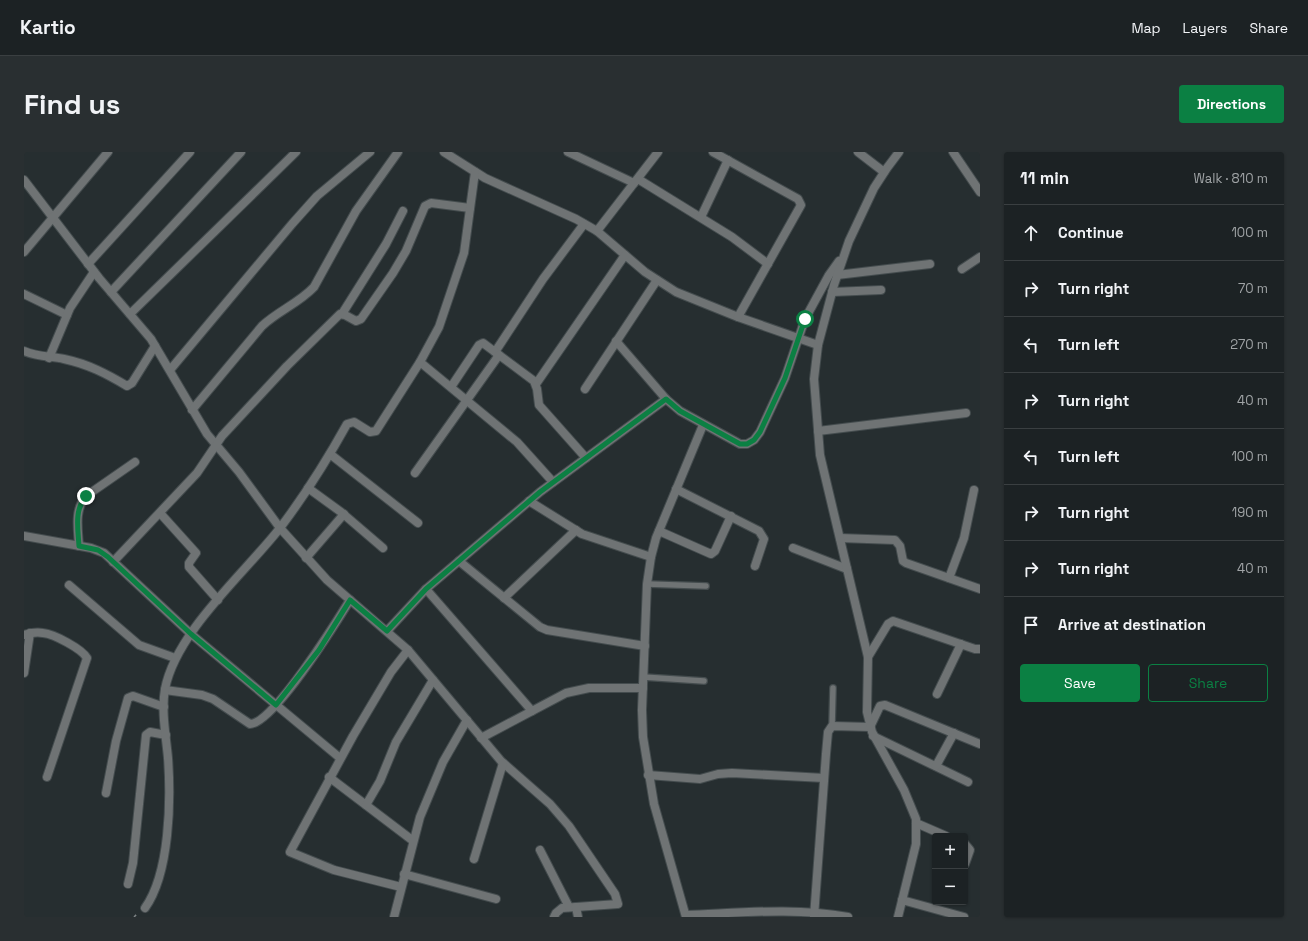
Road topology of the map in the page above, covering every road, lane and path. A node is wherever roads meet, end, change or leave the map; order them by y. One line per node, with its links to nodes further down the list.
1 (108, 152): 23 (street)
2 (190, 152): 31 (street)
3 (241, 152): 39 (street)
4 (296, 152): 42 (street)
5 (370, 152): 54 (street)
6 (398, 152): 60 (street)
7 (444, 152): 15 (street)
8 (568, 152): 19 (street)
9 (658, 152): 19 (street)
10 (714, 152): 14 (street)
11 (858, 152): 16 (street)
12 (899, 152): 16 (street)
13 (953, 152): 18 (street)
14 (728, 160): 24 (street); 32 (street)
15 (475, 172): 21 (street); 25 (street)
16 (884, 172): 28 (street)
17 (24, 180): 23 (street)
18 (977, 180): 20 (street)
19 (636, 181): 24 (street); 26 (street)
20 (980, 192)
21 (470, 208): 43 (street); 53 (street)
22 (403, 211): 43 (street)
23 (53, 217): 27 (street); 31 (street)
24 (701, 217): 32 (street)
25 (584, 224): 26 (street); 51 (street)
26 (597, 231): 29 (street)
27 (24, 252)
28 (844, 254): 36 (street); 46 (street)
29 (625, 255): 37 (street); 55 (street)
30 (980, 257): 34 (street)
31 (88, 264): 35 (street)
32 (768, 264): 45 (street)
33 (930, 264): 36 (street)
34 (962, 269)
35 (94, 272): 39 (street); 44 (street)
36 (837, 276): 40 (street)
37 (657, 280): 45 (street); 47 (street)
38 (881, 290): 40 (street)
39 (111, 292): 42 (street)
40 (832, 292): 48 (street)
41 (24, 294): 44 (street)
42 (130, 314): 49 (street)
43 (342, 314): 64 (street)
44 (67, 315): 52 (street)
45 (738, 317): 46 (street)
46 (799, 338): 48 (street); 62 (street)
47 (616, 342): 57 (street); 58 (street)
48 (818, 345): 63 (street)
49 (155, 346): 52 (street); 54 (street)
50 (24, 351): 52 (street)
51 (497, 353): 55 (street); 56 (street); 59 (street)
52 (49, 358)
53 (420, 362): 56 (street); 65 (street)
54 (170, 370): 60 (street)
55 (536, 384): 66 (street)
56 (451, 387): 59 (street)
57 (585, 389)
58 (666, 399): 62 (street); 66 (street)
59 (468, 400): 68 (street); 69 (street)
60 (192, 410): 64 (street)
61 (966, 413): 63 (street)
62 (703, 425): 71 (street)
63 (818, 431): 82 (street)
64 (216, 445): 74 (street); 78 (street)
65 (330, 454): 70 (street); 77 (street)
66 (586, 458): 69 (street)
67 (135, 462): 83 (street)
68 (415, 473)
69 (553, 482): 73 (street)
70 (308, 488): 75 (street); 78 (street)
71 (676, 490): 76 (street); 80 (street)
72 (974, 490): 92 (street)
73 (529, 501): 79 (street); 88 (street)
74 (160, 513): 89 (street); 99 (street)
75 (344, 514): 84 (street); 86 (street)
76 (731, 516): 80 (street); 90 (street)
77 (418, 523)
78 (280, 528): 86 (street); 99 (street)
79 (576, 530): 87 (street); 98 (street)
80 (659, 531): 87 (street)
81 (24, 536): 83 (street)
82 (840, 538): 91 (street); 92 (street)
83 (79, 546): 89 (street)
84 (383, 548)
85 (793, 548): 91 (street)
86 (306, 558): 100 (street)
87 (651, 558): 93 (street)
88 (459, 561): 96 (street); 98 (street)
89 (113, 562): 103 (street)
90 (756, 566)
91 (847, 569): 108 (street)
92 (949, 578): 97 (street)
93 (647, 584): 95 (lane); 105 (street)
94 (69, 585): 109 (street)
95 (706, 586)
96 (426, 589): 101 (street); 120 (street)
97 (980, 589)
98 (504, 598): 105 (street)
99 (218, 600): 103 (street)
100 (350, 600): 101 (street); 118 (street)
101 (387, 631): 107 (street)
102 (27, 634): 110 (street); 133 (street)
103 (191, 634): 109 (street); 118 (street)
104 (960, 644): 106 (street); 108 (street); 117 (street)
105 (645, 646): 111 (street)
106 (980, 649)
107 (408, 650): 112 (street); 129 (street)
108 (868, 657): 123 (street)
109 (175, 658): 116 (street)
110 (24, 673)
111 (643, 676): 113 (lane); 114 (street)
112 (433, 680): 121 (street); 138 (street)
113 (704, 681)
114 (643, 688): 120 (street); 132 (street)
115 (833, 688): 122 (lane)
116 (165, 690): 118 (street); 119 (street)
117 (937, 694)
118 (276, 705): 129 (street)
119 (164, 707): 125 (street); 137 (street)
120 (532, 711): 127 (street)
121 (467, 720): 127 (street); 141 (street)
122 (832, 726): 123 (street); 135 (street)
123 (870, 727): 124 (street); 126 (street)
124 (954, 733): 128 (street); 131 (street)
125 (166, 735): 145 (street); 150 (street)
126 (873, 736): 131 (street); 139 (street)
127 (482, 738): 130 (street)
128 (980, 744)
129 (340, 758): 134 (street)
130 (504, 763): 143 (street); 149 (street)
131 (936, 766): 136 (street)
132 (648, 775): 135 (street); 152 (street)
133 (47, 777)
134 (329, 778): 138 (street); 146 (street)
135 (824, 778): 151 (street)
136 (968, 782)
137 (106, 793)
138 (366, 805): 141 (street)
139 (916, 823): 140 (street); 148 (street)
140 (939, 833)
141 (412, 840): 144 (street)
142 (540, 850): 149 (street)
143 (474, 859)
144 (404, 874): 146 (street); 147 (street)
145 (128, 884)
146 (401, 887): 153 (street)
147 (496, 899)
148 (902, 900): 157 (street); 158 (street)
149 (573, 907): 154 (street); 155 (street)
150 (145, 908)
151 (814, 914): 152 (street); 156 (street)
152 (686, 916)
153 (394, 917)
154 (554, 917)
155 (578, 917)
156 (848, 917)
157 (898, 917)
158 (964, 917)

